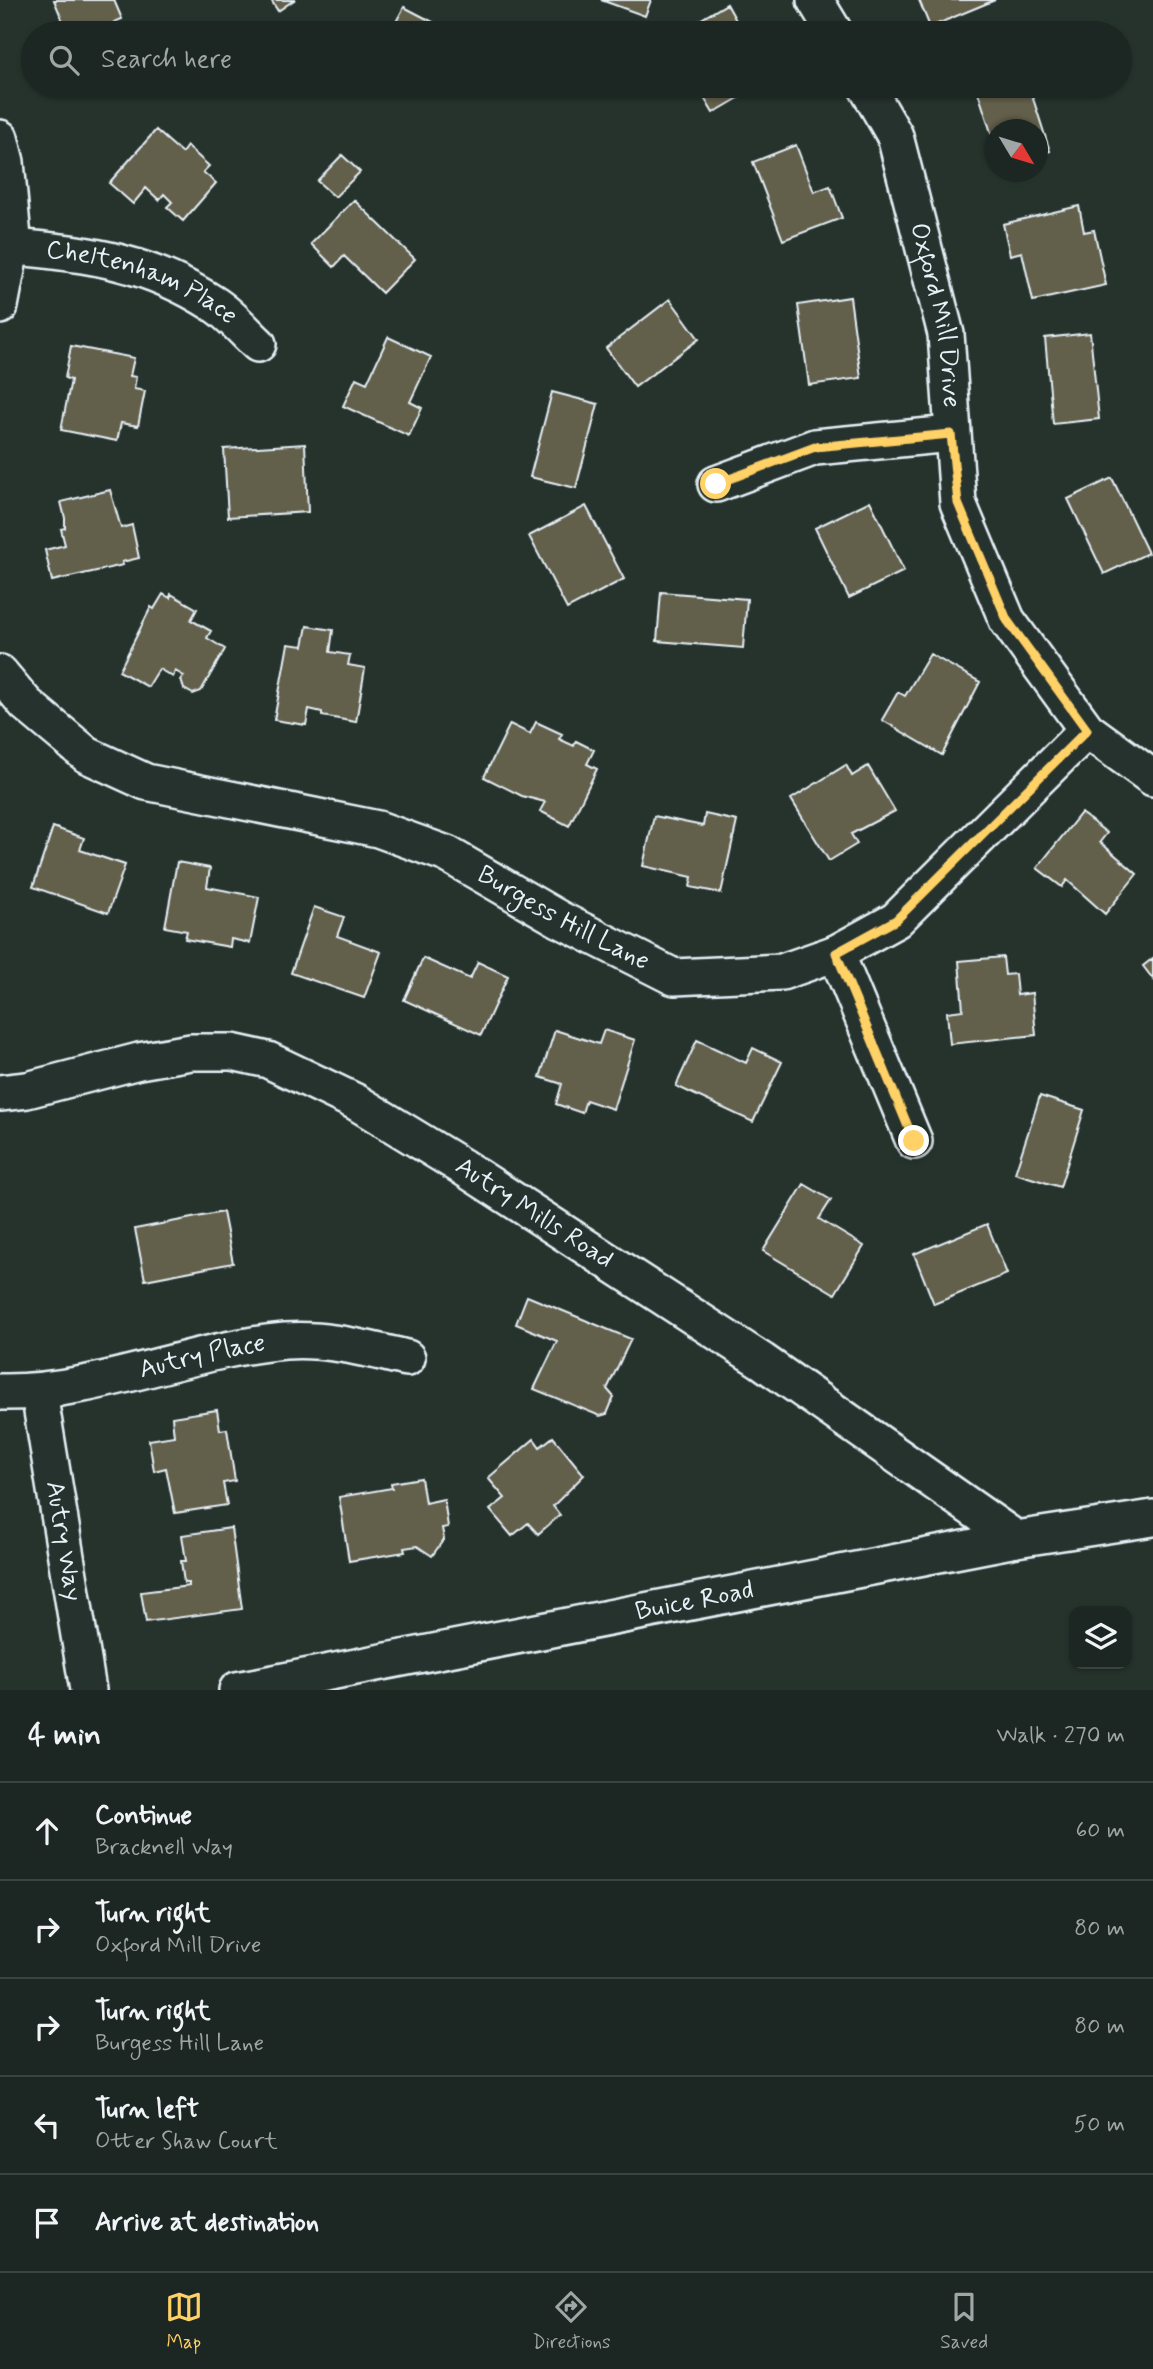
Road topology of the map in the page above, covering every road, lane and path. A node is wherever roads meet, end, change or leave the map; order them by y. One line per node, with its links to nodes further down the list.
1 (815, 0): 2 (street)
2 (828, 21)
3 (873, 98): 8 (street, Oxford Mill Drive)
4 (0, 138): 5 (street)
5 (13, 247): 6 (street); 7 (street, Cheltenham Place)
6 (0, 306)
7 (258, 344)
8 (951, 434): 9 (street); 11 (street, Oxford Mill Drive)
9 (716, 484)
10 (0, 673): 13 (street, Burgess Hill Lane)
11 (1087, 730): 12 (street, Oxford Mill Drive); 13 (street, Burgess Hill Lane)
12 (1153, 778)
13 (836, 953): 15 (street)
14 (0, 1093): 20 (street, Autry Mills Road)
15 (914, 1141)
16 (407, 1358): 18 (street, Autry Place)
17 (0, 1392): 18 (street, Autry Place)
18 (39, 1392): 21 (street, Autry Way)
19 (1153, 1518): 20 (street, Buice Road)
20 (1016, 1539): 22 (street, Buice Road)
21 (88, 1690)
22 (237, 1690)

